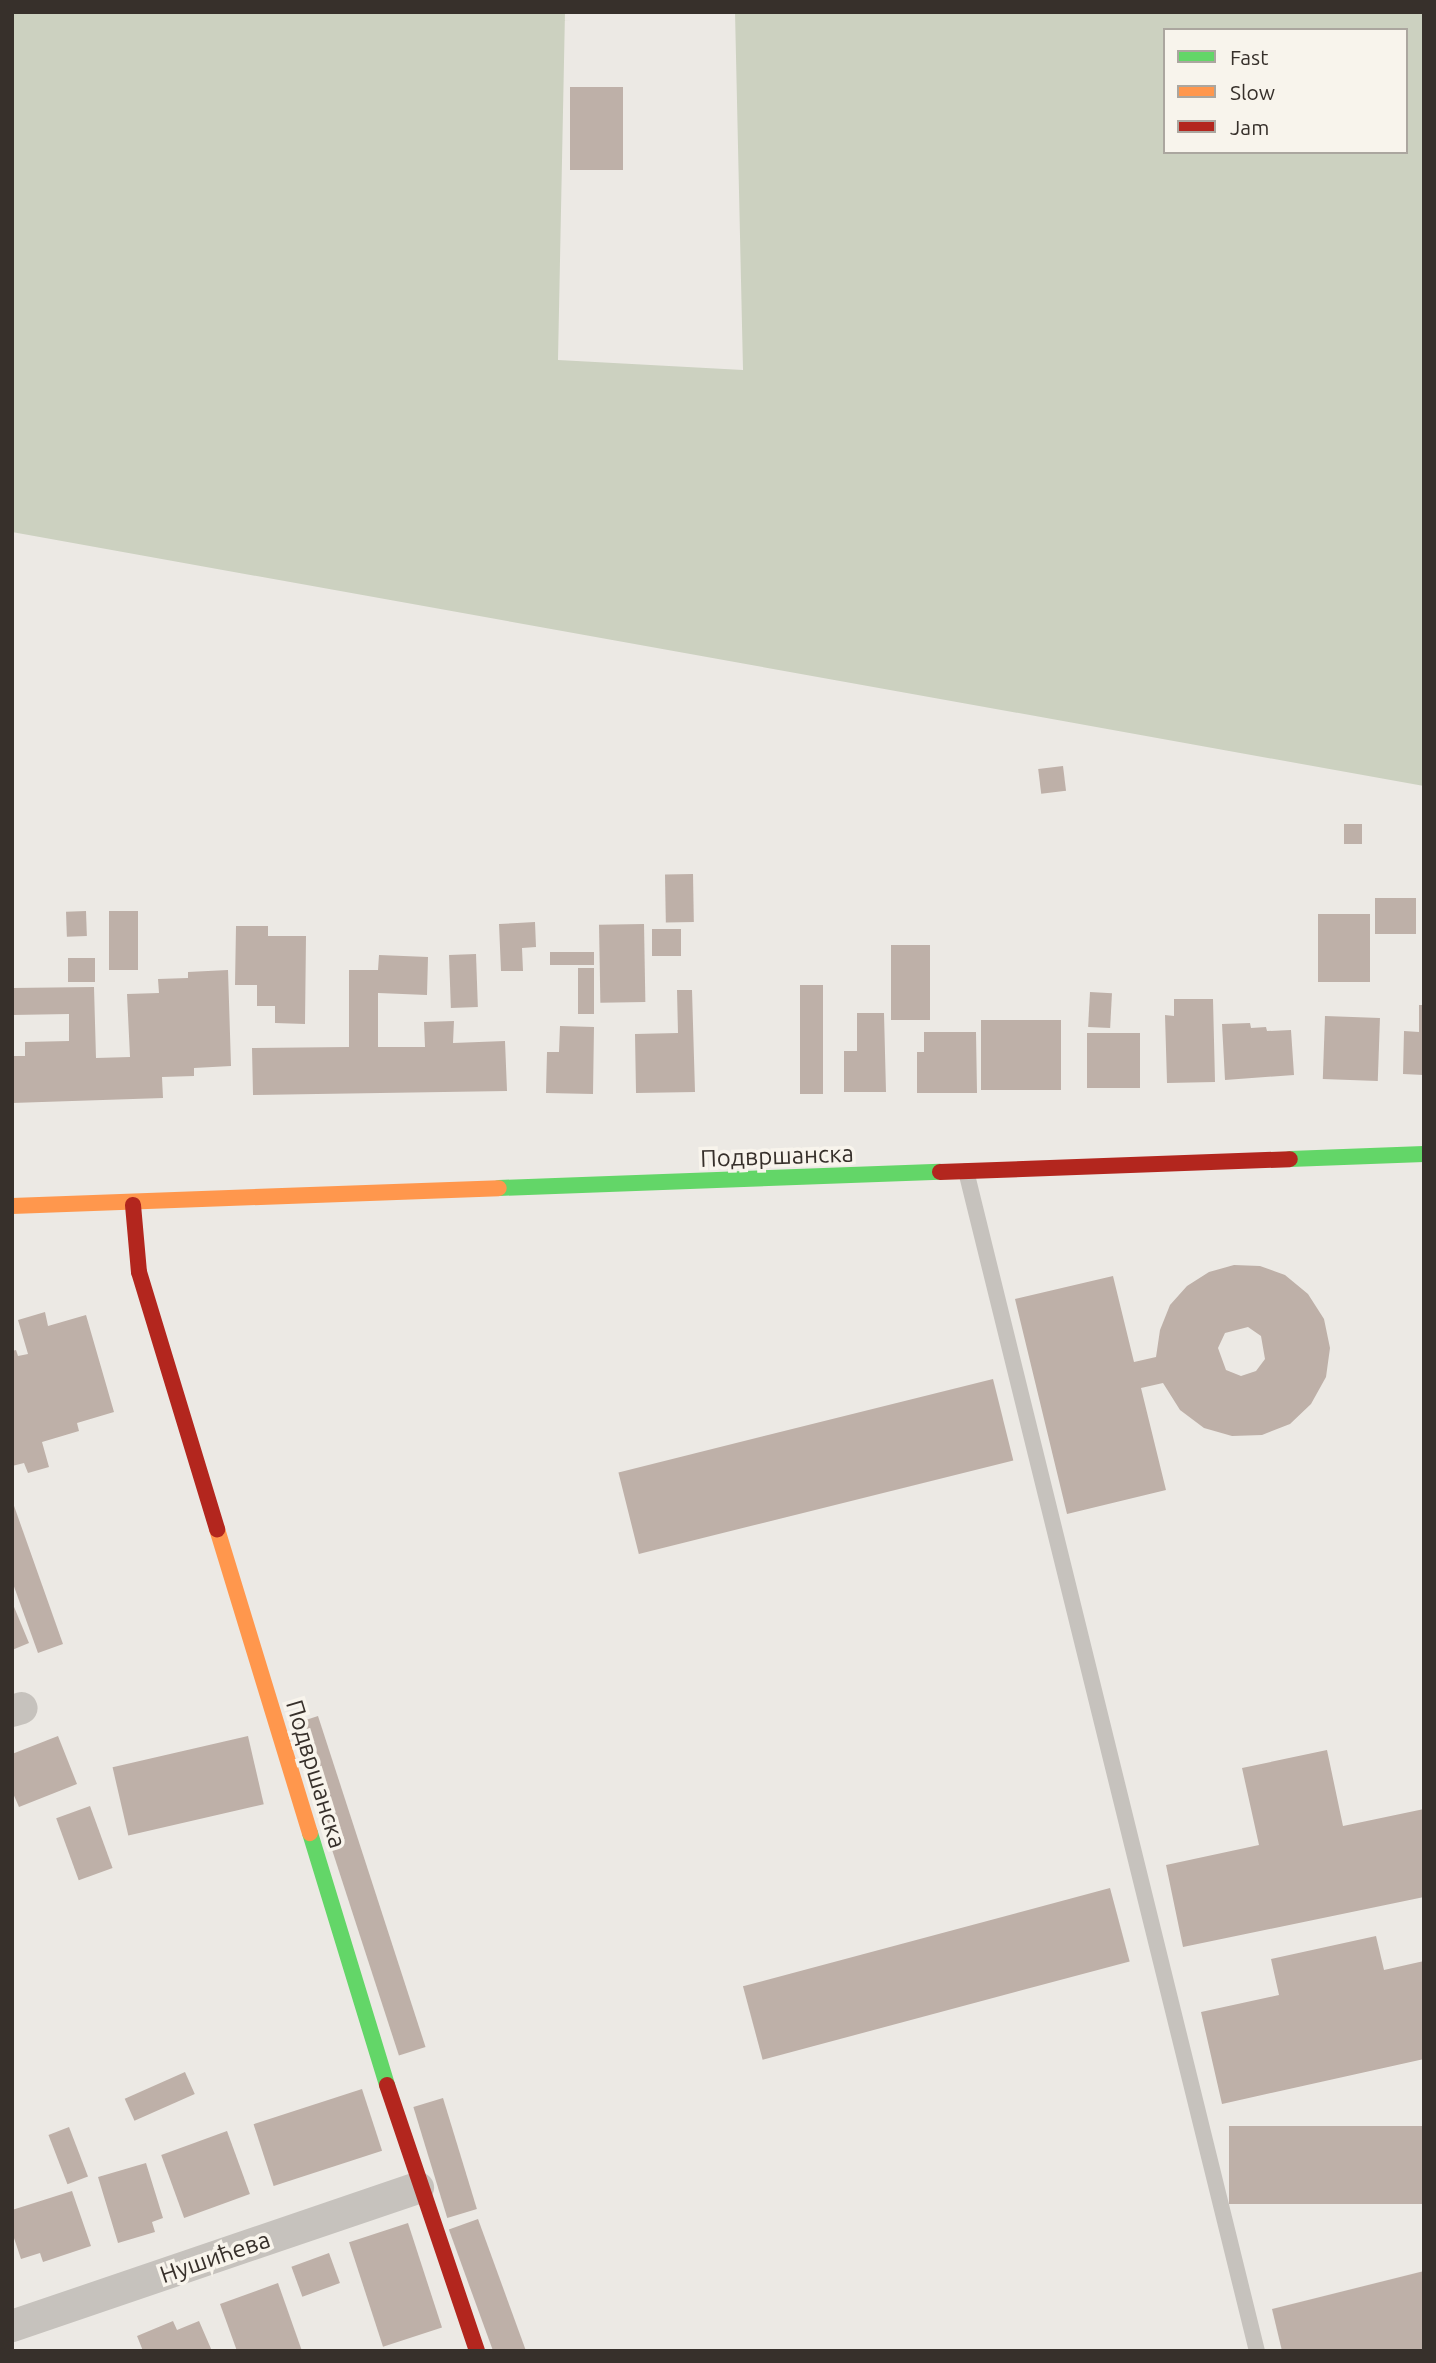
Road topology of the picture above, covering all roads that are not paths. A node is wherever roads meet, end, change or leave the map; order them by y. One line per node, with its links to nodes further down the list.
1 (1424, 1154): 2 (street, Подвршанска)
2 (966, 1171): 3 (street, Подвршанска); 8 (lane)
3 (133, 1205): 4 (street, Подвршанска); 5 (street, Подвршанска)
4 (12, 1206)
5 (418, 2188): 6 (street, Нушићева); 7 (street, Подвршанска)
6 (12, 2326)
7 (477, 2351)
8 (1257, 2351)

